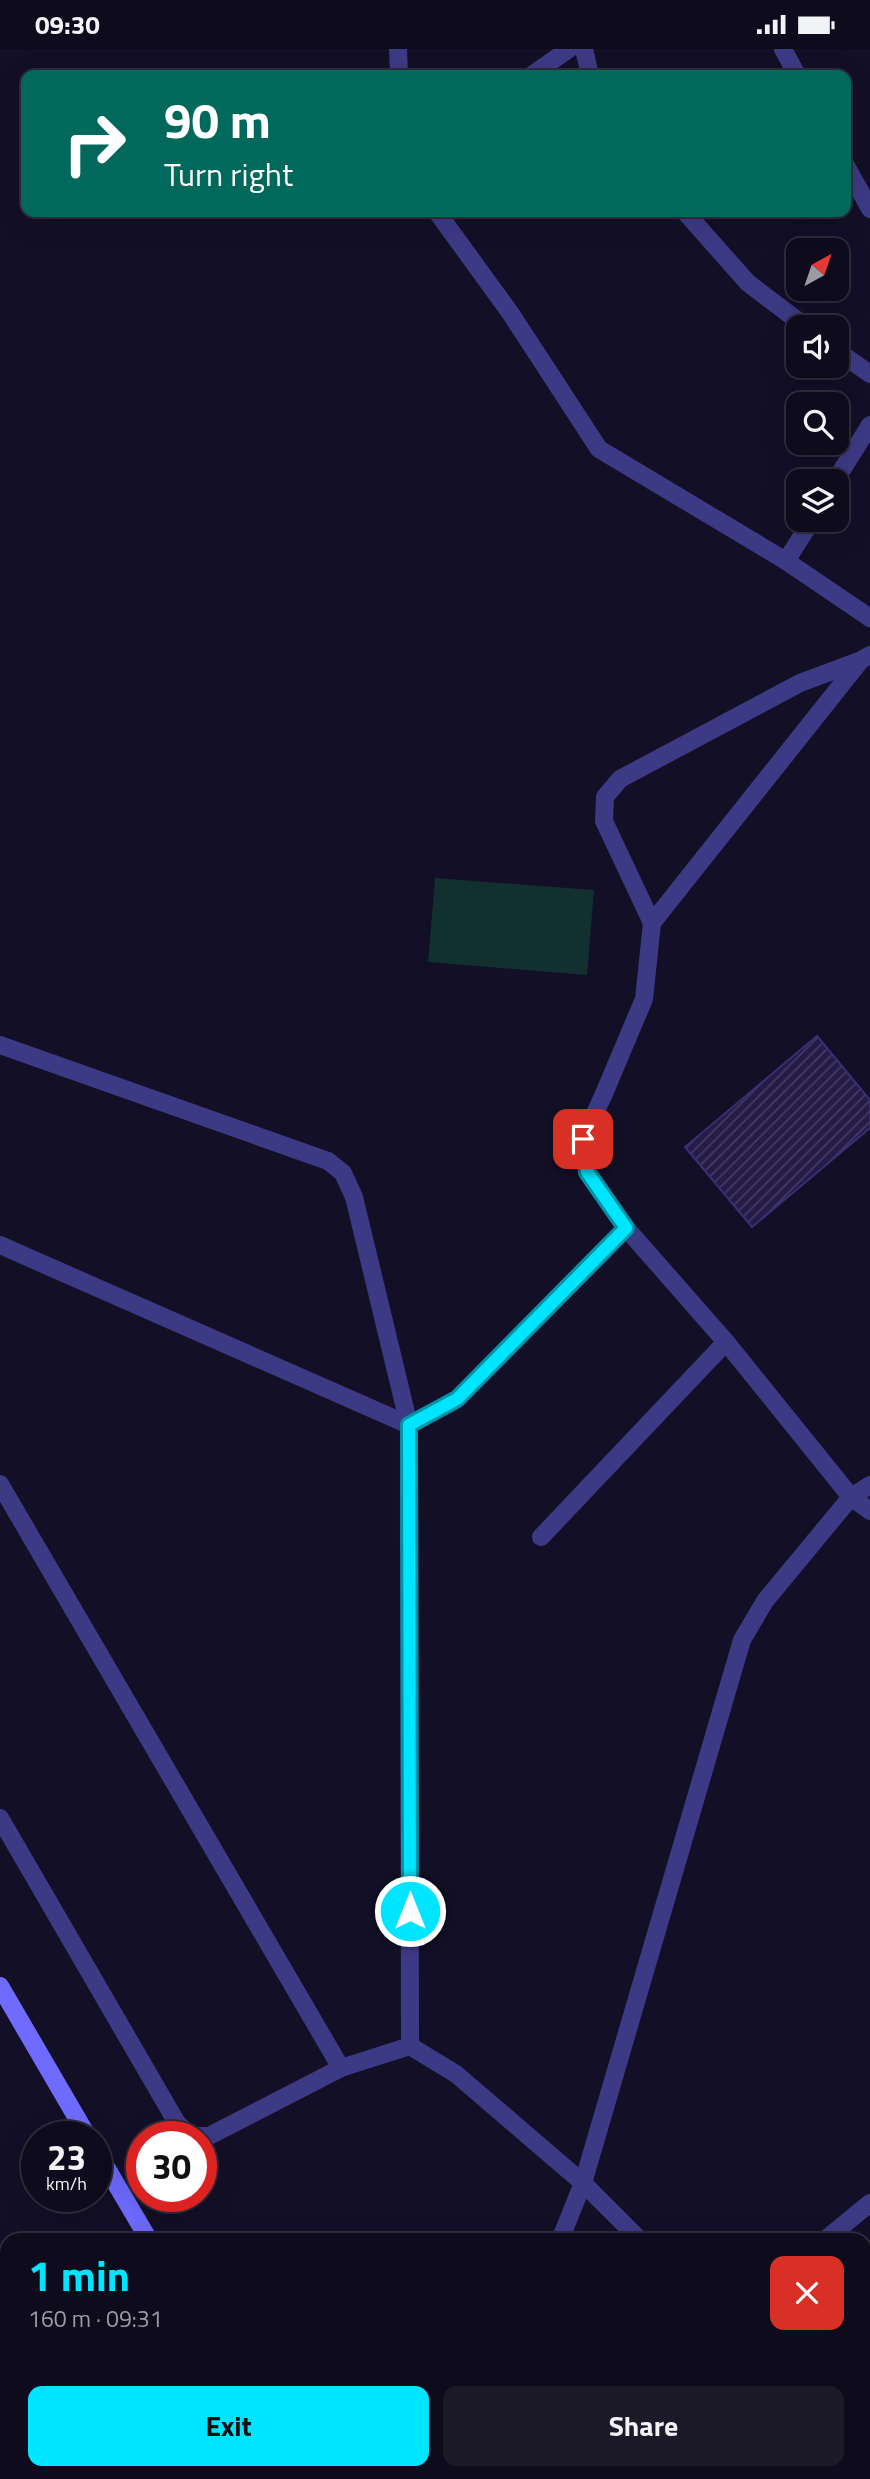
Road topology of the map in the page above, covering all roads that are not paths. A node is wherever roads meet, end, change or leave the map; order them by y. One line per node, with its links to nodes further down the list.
1 (398, 49): 5 (street)
2 (569, 49): 6 (street)
3 (584, 49): 7 (street)
4 (783, 49): 8 (street)
5 (399, 70)
6 (539, 70)
7 (589, 70)
8 (794, 70)
9 (851, 175): 10 (street)
10 (870, 209)
11 (441, 217): 19 (street)
12 (689, 217): 13 (street)
13 (790, 315)
14 (849, 359): 15 (street)
15 (870, 374)
16 (870, 425): 17 (street)
17 (842, 469)
18 (804, 532): 19 (street)
19 (786, 561): 20 (street)
20 (870, 618)
21 (865, 658): 22 (street); 22 (street)
22 (652, 923): 24 (street)
23 (0, 1045): 27 (street)
24 (626, 1228): 26 (street); 27 (street)
25 (0, 1245): 27 (street)
26 (726, 1342): 30 (street); 32 (street)
27 (409, 1425): 35 (street)
28 (0, 1484): 36 (street)
29 (870, 1485): 30 (street)
30 (851, 1497): 31 (street); 39 (street)
31 (870, 1511)
32 (541, 1537)
33 (0, 1818): 36 (street)
34 (0, 1986): 37 (street)
35 (410, 2046): 36 (street); 39 (street)
36 (341, 2068)
37 (79, 2121)
38 (112, 2177): 41 (street)
39 (583, 2183): 42 (street); 43 (street)
40 (870, 2203): 44 (street)
41 (145, 2233)
42 (563, 2233)
43 (633, 2233)
44 (834, 2233)

